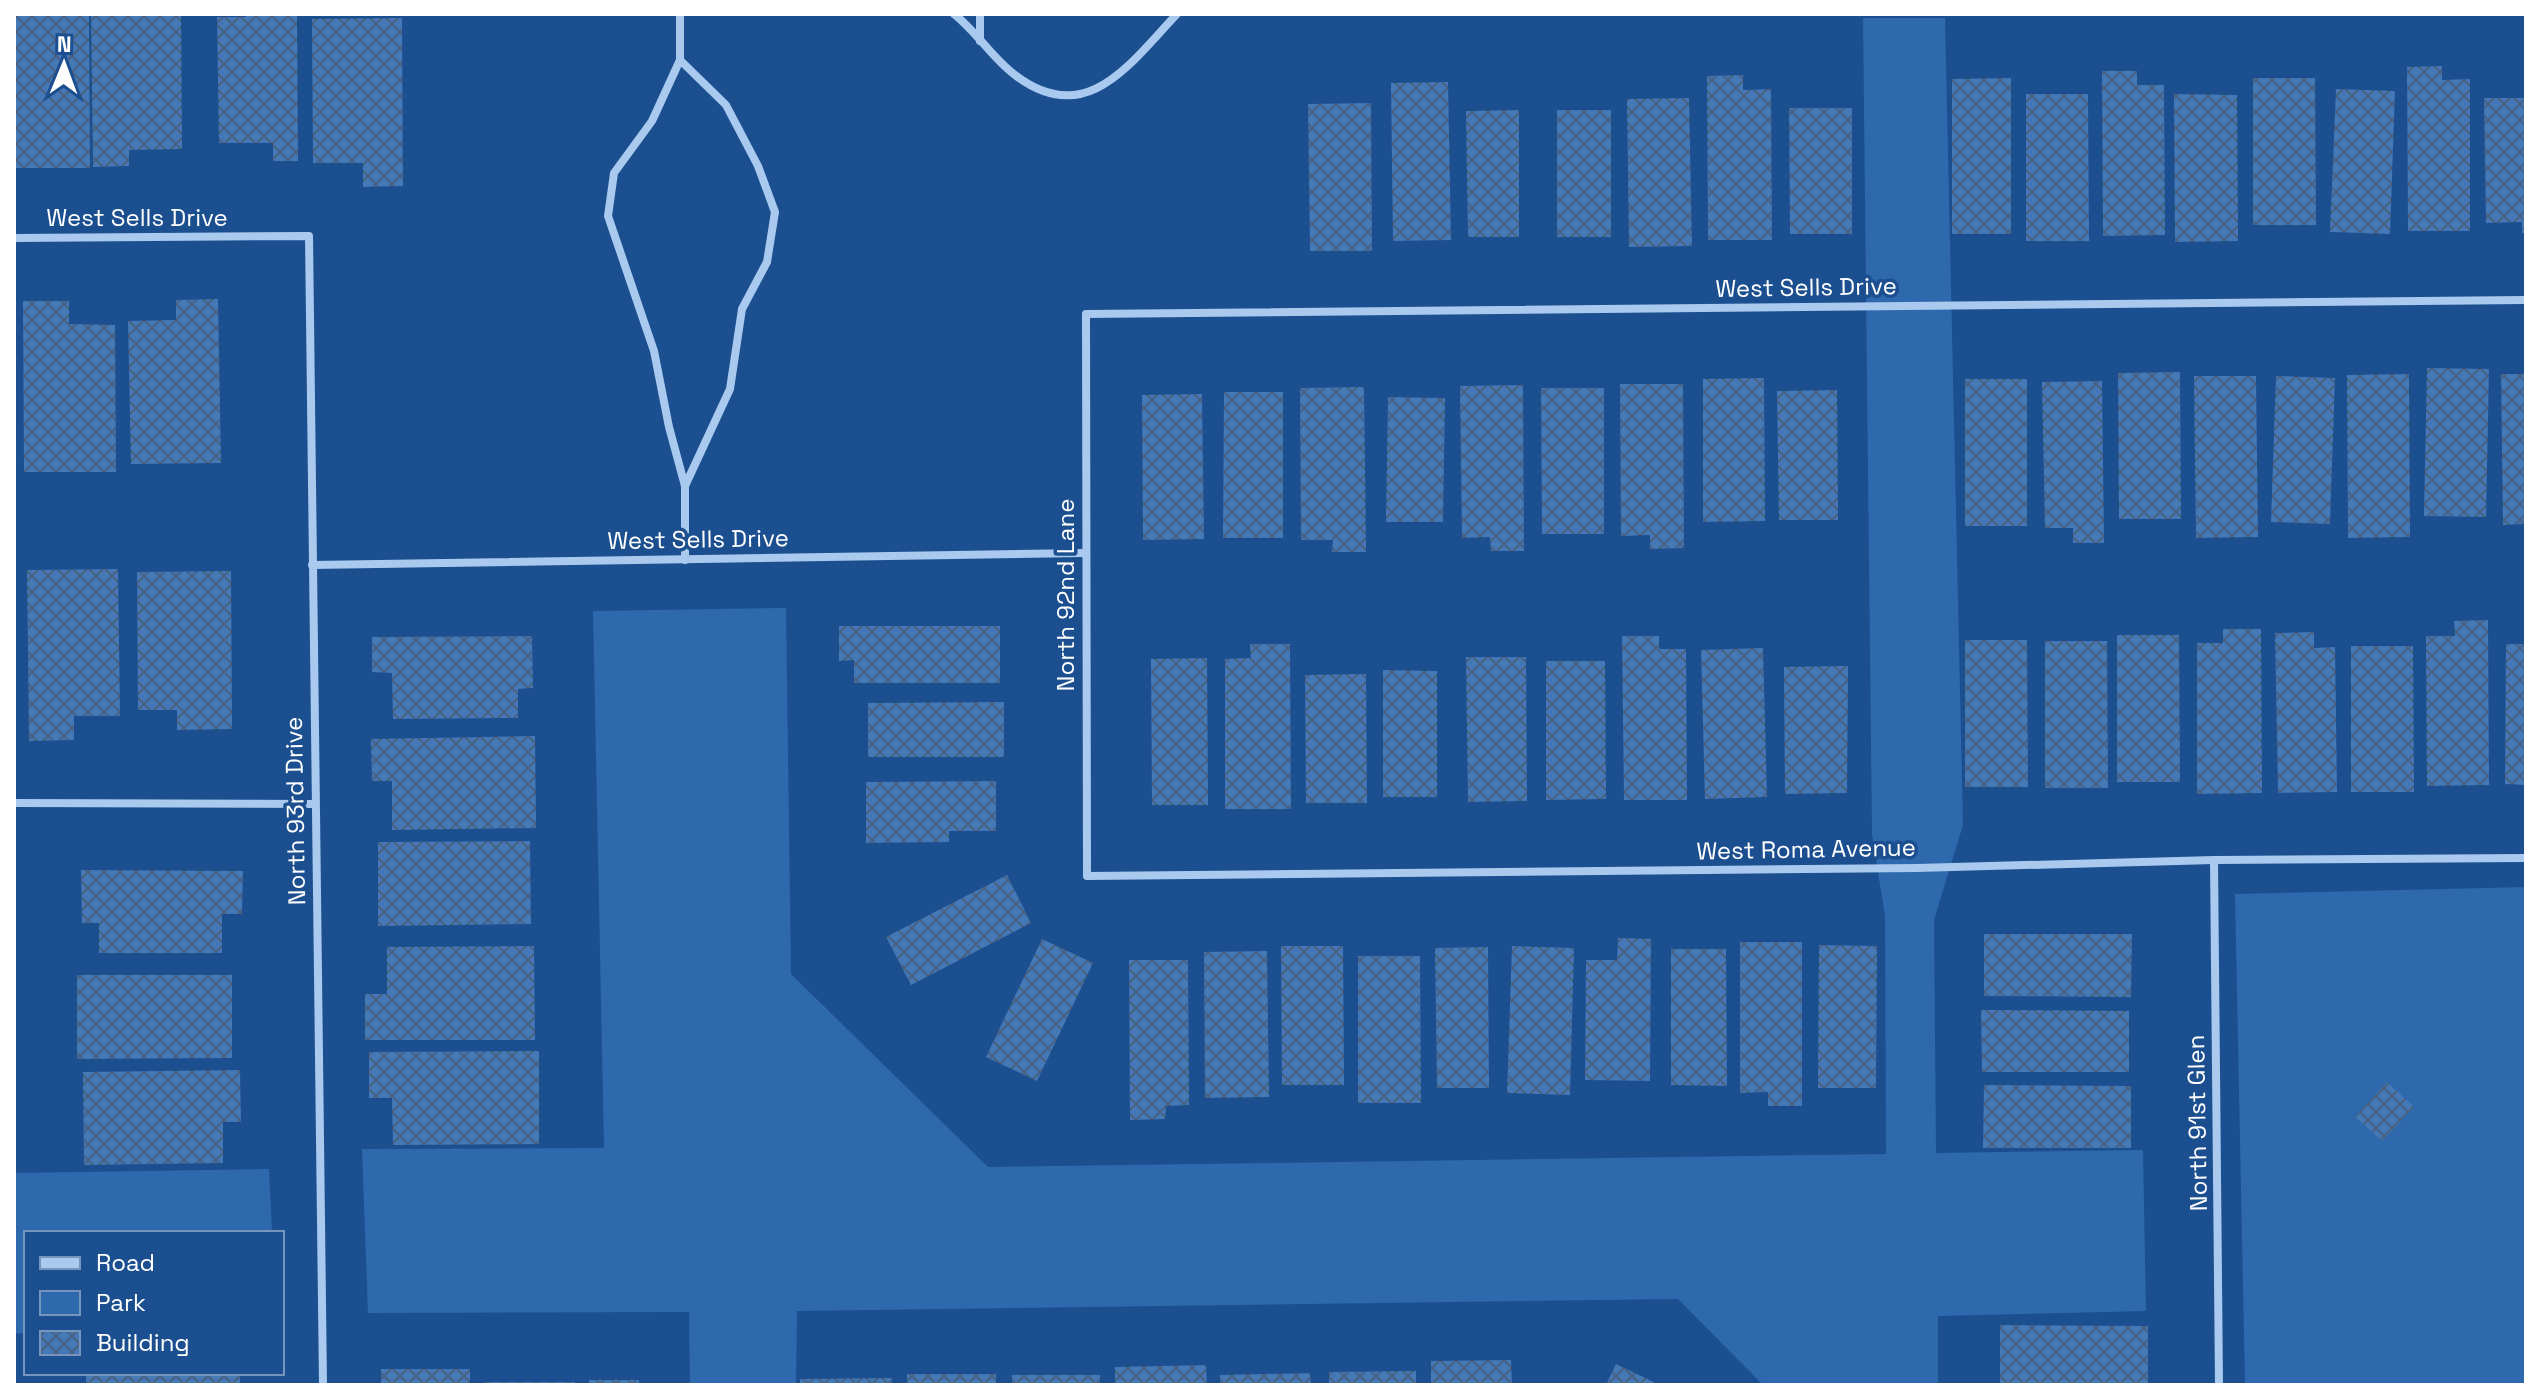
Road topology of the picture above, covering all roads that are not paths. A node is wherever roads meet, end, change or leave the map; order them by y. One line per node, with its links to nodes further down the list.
1 (680, 14): 6 (street)
2 (954, 14): 5 (street)
3 (980, 14): 5 (street)
4 (1177, 14): 5 (street)
5 (980, 41)
6 (680, 60): 11 (street); 11 (street)
7 (309, 236): 8 (street, West Sells Drive); 14 (street, North 93rd Drive)
8 (14, 238)
9 (2526, 300): 10 (street, West Sells Drive)
10 (1086, 314): 12 (street, North 92nd Lane)
11 (685, 486): 13 (street)
12 (1084, 553): 13 (street, West Sells Drive); 19 (street, North 92nd Lane)
13 (685, 560): 14 (street, West Sells Drive)
14 (312, 565): 16 (street, North 93rd Drive)
15 (14, 803): 16 (street)
16 (314, 804): 20 (street, North 93rd Drive)
17 (2526, 858): 18 (street, West Roma Avenue)
18 (2214, 860): 19 (street, West Roma Avenue); 21 (street, North 91st Glen)
19 (1087, 876)
20 (323, 1385)
21 (2219, 1385)

